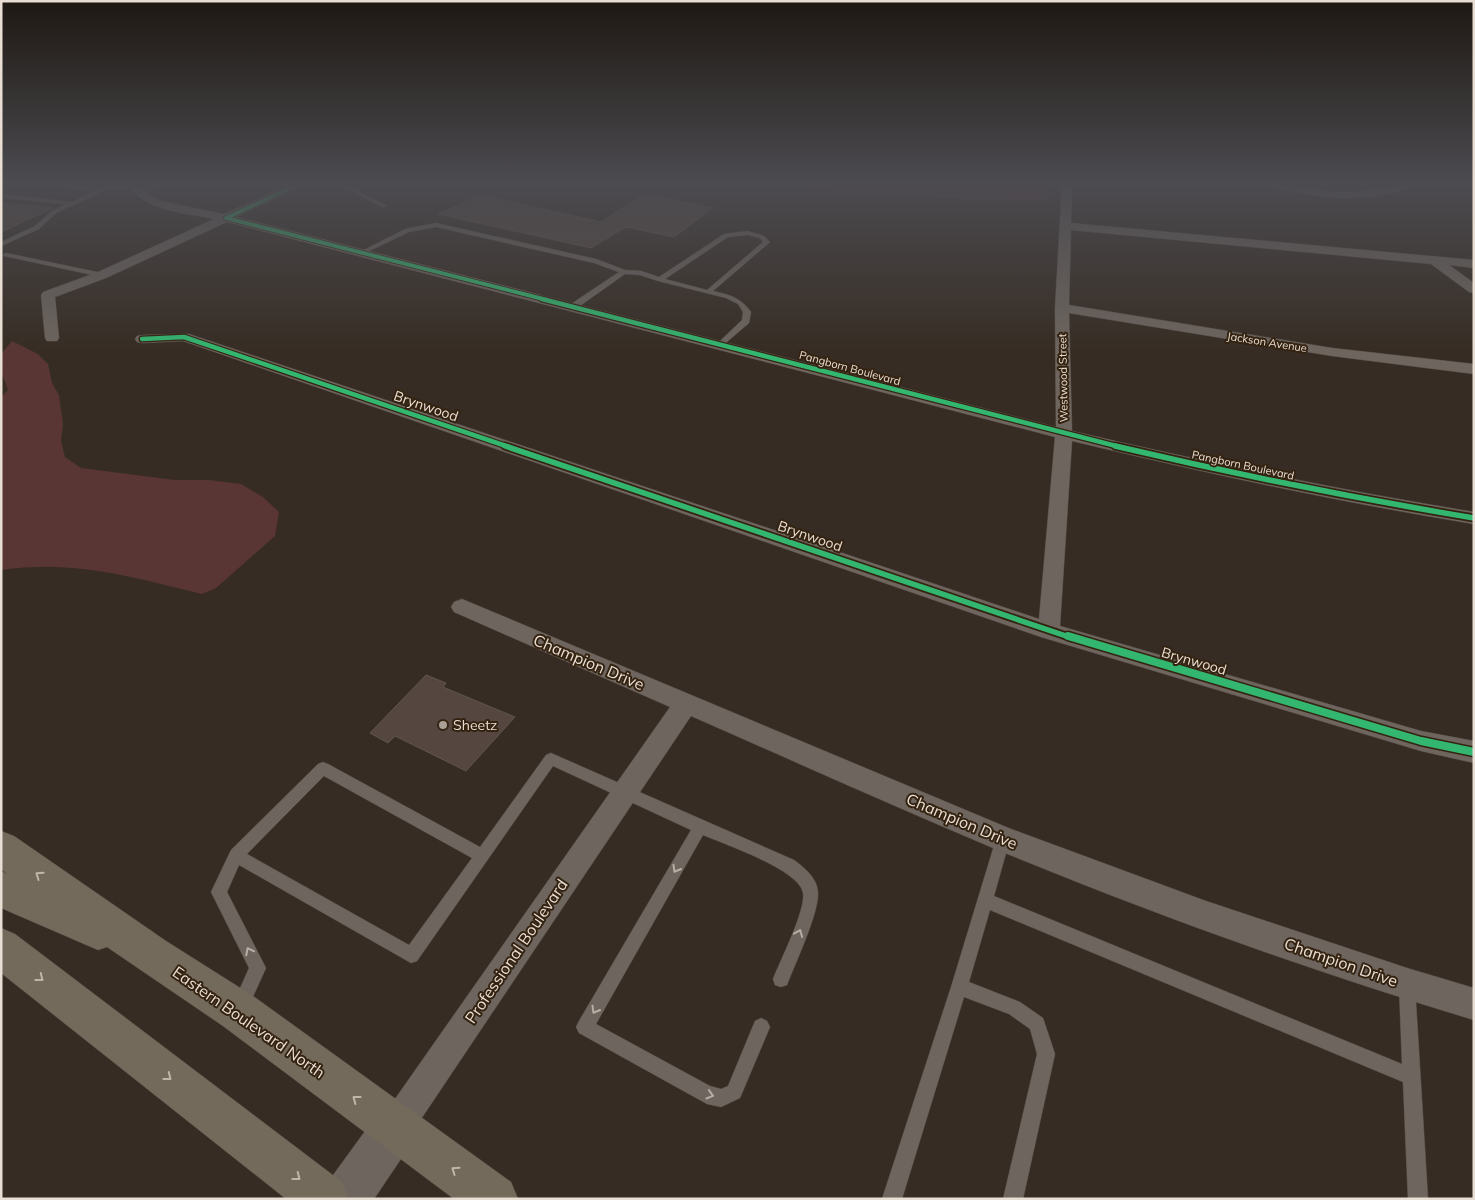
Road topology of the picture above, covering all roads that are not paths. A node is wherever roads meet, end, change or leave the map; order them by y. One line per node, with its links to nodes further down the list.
1 (176, 241): 14 (street)
2 (319, 241): 9 (street, Pangborn Boulevard)
3 (384, 241): 9 (lane)
4 (508, 241): 13 (lane)
5 (717, 241): 15 (lane)
6 (766, 241): 17 (lane)
7 (1066, 241): 19 (street, Westwood Street)
8 (1224, 241): 11 (street)
9 (363, 252): 18 (street, Pangborn Boulevard)
10 (6, 255): 14 (lane)
11 (1434, 261): 12 (street); 16 (street)
12 (1474, 264)
13 (624, 272): 15 (lane); 18 (lane)
14 (102, 275): 20 (street)
15 (660, 280): 17 (lane)
16 (1474, 289)
17 (708, 292): 22 (lane)
18 (574, 306): 22 (street, Pangborn Boulevard)
19 (1062, 308): 23 (street, Jackson Avenue); 24 (street, Westwood Street)
20 (52, 338)
21 (142, 339): 27 (street, Brynwood)
22 (721, 345): 24 (street, Pangborn Boulevard)
23 (1474, 369)
24 (1064, 434): 25 (street, Pangborn Boulevard); 27 (street, Westwood Street)
25 (1474, 518)
26 (462, 607): 28 (street, Champion Drive)
27 (1049, 631): 29 (street, Brynwood)
28 (686, 703): 30 (street, Professional Boulevard); 32 (street, Champion Drive)
29 (1474, 752)
30 (625, 792): 31 (lane); 35 (lane); 47 (street, Professional Boulevard)
31 (700, 827): 40 (lane, one-way to 31); 45 (lane, one-way to 45)
32 (1003, 840): 37 (lane); 41 (street, Champion Drive)
33 (1, 848): 39 (main road, Eastern Boulevard North, one-way to 33)
34 (236, 855): 35 (lane); 35 (lane); 44 (lane, one-way to 34)
35 (482, 856)
36 (1, 889): 39 (main road)
37 (985, 900): 42 (lane); 46 (lane)
38 (1, 948): 48 (main road, one-way to 48)
39 (152, 955): 44 (main road, Eastern Boulevard North)
40 (782, 979)
41 (1407, 984): 43 (street, Champion Drive); 46 (lane)
42 (959, 988): 51 (lane); 52 (lane)
43 (1474, 1004)
44 (238, 1010): 47 (main road, Eastern Boulevard North, one-way to 44)
45 (761, 1027)
46 (1412, 1077): 53 (lane)
47 (395, 1128): 49 (street, Professional Boulevard); 50 (main road, Eastern Boulevard North, one-way to 47)
48 (325, 1199)
49 (345, 1199)
50 (494, 1199)
51 (892, 1199)
52 (1013, 1199)
53 (1418, 1199)

